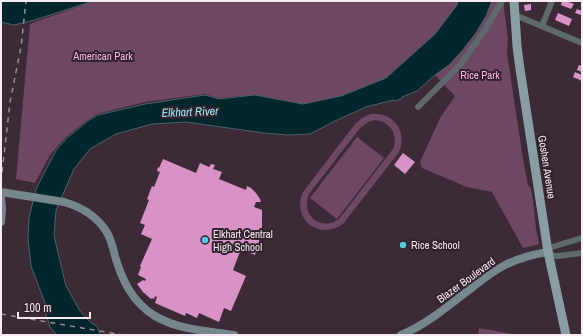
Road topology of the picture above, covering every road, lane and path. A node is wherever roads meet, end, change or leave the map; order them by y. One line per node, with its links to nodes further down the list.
1 (502, 1): 7 (street)
2 (514, 1): 4 (main road, Goshen Avenue)
3 (552, 1): 5 (street)
4 (515, 15): 5 (street); 12 (main road, Goshen Avenue)
5 (542, 26): 6 (street)
6 (582, 43)
7 (418, 107)
8 (1, 192): 14 (main road)
9 (1, 197): 10 (main road)
10 (1, 222)
11 (582, 238): 12 (street, Blazer Boulevard)
12 (548, 252): 13 (street, Blazer Boulevard); 15 (main road, Blazer Boulevard); 16 (main road, Goshen Avenue)
13 (582, 253)
14 (234, 335)
15 (402, 335)
16 (566, 335)

